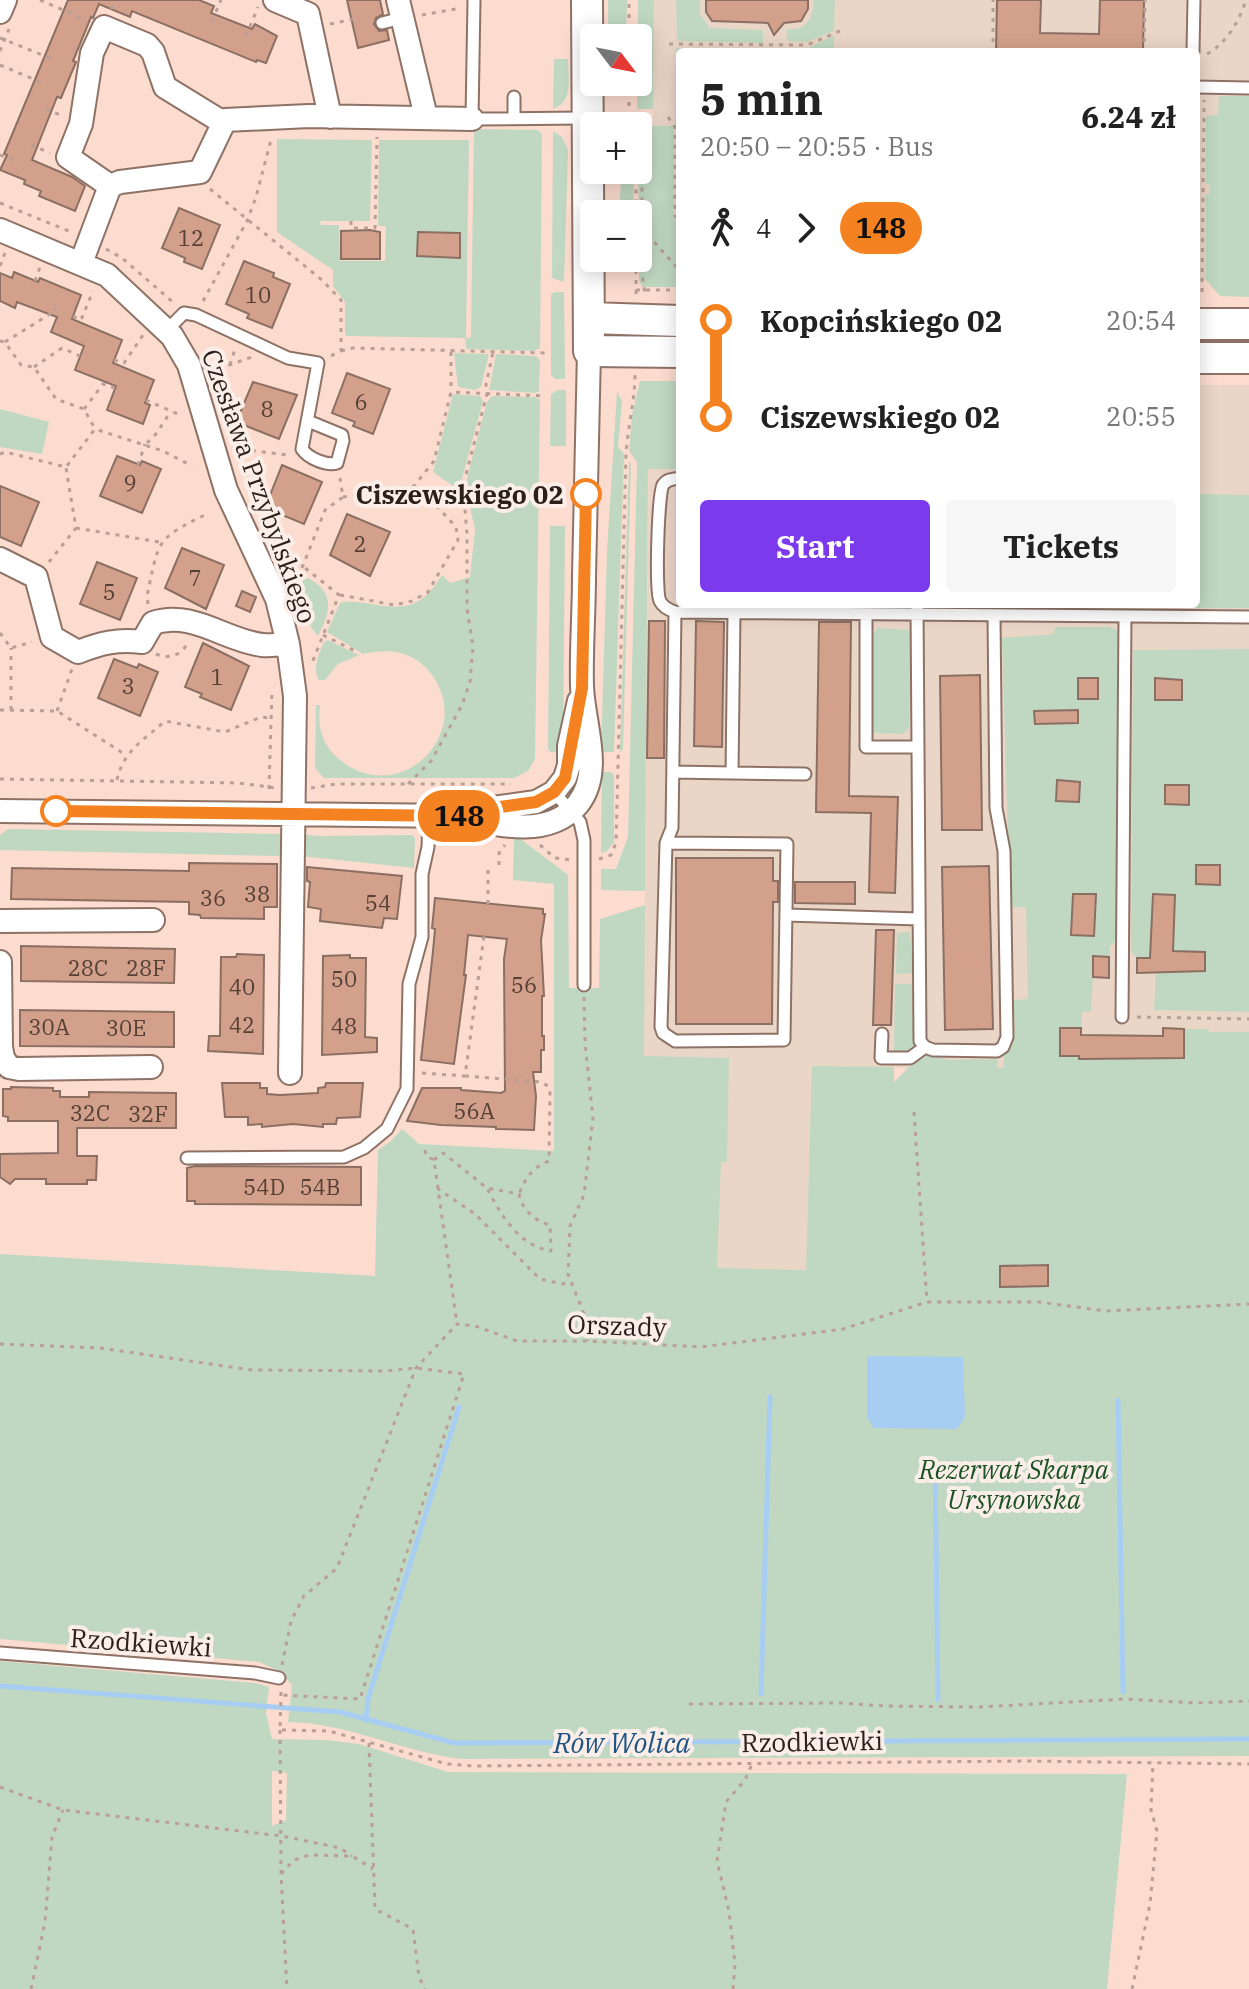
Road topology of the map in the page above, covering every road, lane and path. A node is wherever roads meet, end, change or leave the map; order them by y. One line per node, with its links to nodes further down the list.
1 (5, 0): 13 (street)
2 (40, 0): 21 (path)
3 (221, 0): 18 (path)
4 (275, 0): 12 (street)
5 (587, 0): 39 (street)
6 (629, 0): 20 (path)
7 (993, 0): 28 (path)
8 (1145, 0): 29 (path)
9 (1194, 0): 30 (lane)
10 (1246, 0): 25 (path)
11 (474, 3): 15 (path); 46 (lane)
12 (306, 7): 40 (street)
13 (0, 12)
14 (394, 14): 41 (street)
15 (430, 14)
16 (254, 18): 23 (path)
17 (354, 19): 19 (path)
18 (212, 21)
19 (345, 21)
20 (629, 24)
21 (104, 27): 47 (street); 56 (street)
22 (840, 31): 27 (path)
23 (246, 36)
24 (0, 38): 31 (path)
25 (1204, 42)
26 (669, 44): 27 (path)
27 (715, 45)
28 (993, 48)
29 (1144, 48)
30 (1193, 48)
31 (55, 60)
32 (0, 65): 33 (path)
33 (45, 84)
34 (1200, 87): 35 (lane); 72 (path)
35 (1249, 88)
36 (514, 97): 44 (lane)
37 (46, 109): 38 (path)
38 (54, 112)
39 (588, 112)
40 (330, 117): 41 (street); 43 (street)
41 (426, 117): 46 (street)
42 (668, 117): 48 (path)
43 (277, 118): 47 (street); 57 (path)
44 (514, 118): 45 (lane); 46 (lane)
45 (580, 118)
46 (472, 119)
47 (222, 122): 54 (street)
48 (676, 130)
49 (377, 140): 58 (path)
50 (31, 145): 51 (path)
51 (39, 148)
52 (0, 155): 53 (path)
53 (13, 160)
54 (200, 172): 56 (street); 57 (path)
55 (589, 184): 77 (street)
56 (110, 186): 62 (street)
57 (247, 221): 75 (path); 85 (path)
58 (351, 221)
59 (0, 230): 62 (street, Czesława Przybylskiego)
60 (652, 239): 64 (path)
61 (4, 256): 63 (path)
62 (81, 263): 81 (street, Czesława Przybylskiego)
63 (0, 266)
64 (676, 266)
65 (39, 270): 68 (path)
66 (636, 272): 69 (path)
67 (642, 272): 69 (path)
68 (35, 281)
69 (645, 290): 70 (path); 73 (path)
70 (676, 290)
71 (93, 291): 76 (path)
72 (1202, 292)
73 (645, 298)
74 (60, 311): 83 (path)
75 (196, 315): 81 (lane); 84 (lane)
76 (73, 316)
77 (590, 318): 78 (street); 87 (street)
78 (676, 321)
79 (1200, 324): 80 (street)
80 (1249, 324)
81 (167, 330): 139 (street, Czesława Przybylskiego)
82 (143, 334): 94 (path)
83 (2, 341): 97 (path)
84 (271, 351): 95 (lane); 96 (path)
85 (341, 351): 86 (path); 95 (path)
86 (451, 351): 88 (path); 100 (path)
87 (589, 351): 89 (street); 144 (street)
88 (493, 352): 90 (path); 101 (path)
89 (676, 352)
90 (546, 353)
91 (80, 356): 97 (path)
92 (1200, 358): 93 (street)
93 (1249, 358)
94 (114, 360)
95 (318, 363): 107 (lane)
96 (201, 365)
97 (34, 367): 104 (path)
98 (115, 388): 104 (path)
99 (635, 391): 171 (path)
100 (451, 392): 101 (path); 118 (path)
101 (487, 394): 102 (path); 156 (path)
102 (546, 396)
103 (146, 400): 105 (path)
104 (84, 409): 108 (path)
105 (171, 411): 106 (path); 109 (path)
106 (180, 415)
107 (308, 421): 111 (lane); 113 (lane)
108 (95, 429): 109 (path); 116 (path)
109 (146, 444): 114 (path); 115 (path)
110 (231, 448): 111 (path)
111 (303, 452): 113 (lane)
112 (0, 454): 116 (path)
113 (337, 463): 119 (path)
114 (138, 465)
115 (192, 466)
116 (66, 467): 121 (path)
117 (676, 478): 128 (lane)
118 (414, 486): 119 (path); 126 (path)
119 (343, 497): 124 (path)
120 (207, 514): 122 (path)
121 (76, 528): 122 (path); 125 (path)
122 (160, 542): 135 (path)
123 (0, 559): 125 (street)
124 (302, 568)
125 (36, 577): 138 (street)
126 (339, 595)
127 (917, 610): 130 (lane); 131 (lane); 149 (lane)
128 (675, 612): 129 (lane); 151 (lane)
129 (734, 613): 130 (lane); 152 (lane)
130 (866, 615): 149 (lane)
131 (994, 616): 132 (lane); 186 (lane)
132 (1125, 616): 133 (lane); 183 (lane)
133 (1249, 617)
134 (198, 624): 135 (street); 135 (path); 139 (street)
135 (147, 632): 141 (street)
136 (0, 633): 140 (path)
137 (323, 635): 142 (path)
138 (52, 637): 140 (path); 141 (street)
139 (288, 644): 165 (street, Czesława Przybylskiego)
140 (11, 648): 146 (path)
141 (78, 652): 147 (path)
142 (357, 652)
143 (273, 682): 148 (path)
144 (582, 688): 161 (street); 164 (street)
145 (0, 710): 146 (path)
146 (11, 710): 147 (path)
147 (57, 711): 150 (path)
148 (270, 718): 150 (path); 158 (path)
149 (918, 747): 177 (lane)
150 (126, 755): 155 (path)
151 (673, 772): 152 (lane); 170 (lane)
152 (732, 773): 153 (lane)
153 (805, 774)
154 (0, 779): 155 (path)
155 (117, 780): 158 (path)
156 (408, 784): 157 (path); 159 (path)
157 (520, 784)
158 (269, 787): 160 (path); 162 (path)
159 (302, 787)
160 (283, 788)
161 (554, 792): 164 (lane); 167 (street)
162 (270, 800)
163 (0, 811): 165 (street)
164 (571, 811): 167 (street); 182 (lane)
165 (293, 815): 166 (street); 189 (street, Czesława Przybylskiego)
166 (429, 816): 167 (street); 193 (lane)
167 (458, 816)
168 (507, 833): 174 (path)
169 (538, 837): 172 (path)
170 (666, 843): 176 (lane); 176 (lane)
171 (600, 859)
172 (569, 860)
173 (488, 865): 175 (path)
174 (499, 865)
175 (488, 904)
176 (786, 915): 177 (lane)
177 (919, 919): 186 (lane)
178 (153, 920): 179 (street)
179 (0, 921)
180 (484, 936): 190 (path)
181 (0, 962): 187 (street)
182 (584, 985): 198 (path)
183 (1122, 1017): 184 (path)
184 (1249, 1019)
185 (882, 1034): 186 (lane)
186 (925, 1047)
187 (151, 1067)
188 (420, 1072): 190 (path)
189 (290, 1073)
190 (465, 1076): 197 (path)
191 (914, 1112): 199 (path)
192 (425, 1150): 194 (path)
193 (187, 1158)
194 (434, 1160): 195 (path); 196 (path)
195 (437, 1188): 198 (path); 201 (path)
196 (487, 1188): 197 (path); 197 (path)
197 (519, 1194)
198 (571, 1281): 202 (path)
199 (927, 1302): 200 (path, Orszady); 202 (path, Orszady)
200 (1249, 1304)
201 (457, 1324): 202 (path, Orszady); 204 (path)
202 (588, 1341)
203 (0, 1344): 204 (path)
204 (416, 1368): 206 (path); 207 (path)
205 (0, 1653): 206 (lane, Rzodkiewki)
206 (280, 1682): 207 (path)
207 (281, 1695): 210 (path)
208 (1249, 1701): 209 (path)
209 (689, 1704)
210 (280, 1730): 211 (path, Rzodkiewki); 217 (path)
211 (369, 1743): 213 (path, Rzodkiewki); 219 (path)
212 (1153, 1762): 213 (path, Rzodkiewki); 214 (path, Rzodkiewki); 225 (path)
213 (752, 1764): 224 (path)
214 (1249, 1764)
215 (0, 1787): 216 (path)
216 (63, 1810): 217 (path); 221 (path)
217 (282, 1836): 218 (path); 220 (path)
218 (352, 1856): 219 (path); 220 (path)
219 (373, 1869): 223 (path)
220 (281, 1874): 222 (path)
221 (31, 1989)
222 (287, 1989)
223 (425, 1989)
224 (733, 1989)
225 (1132, 1989)

